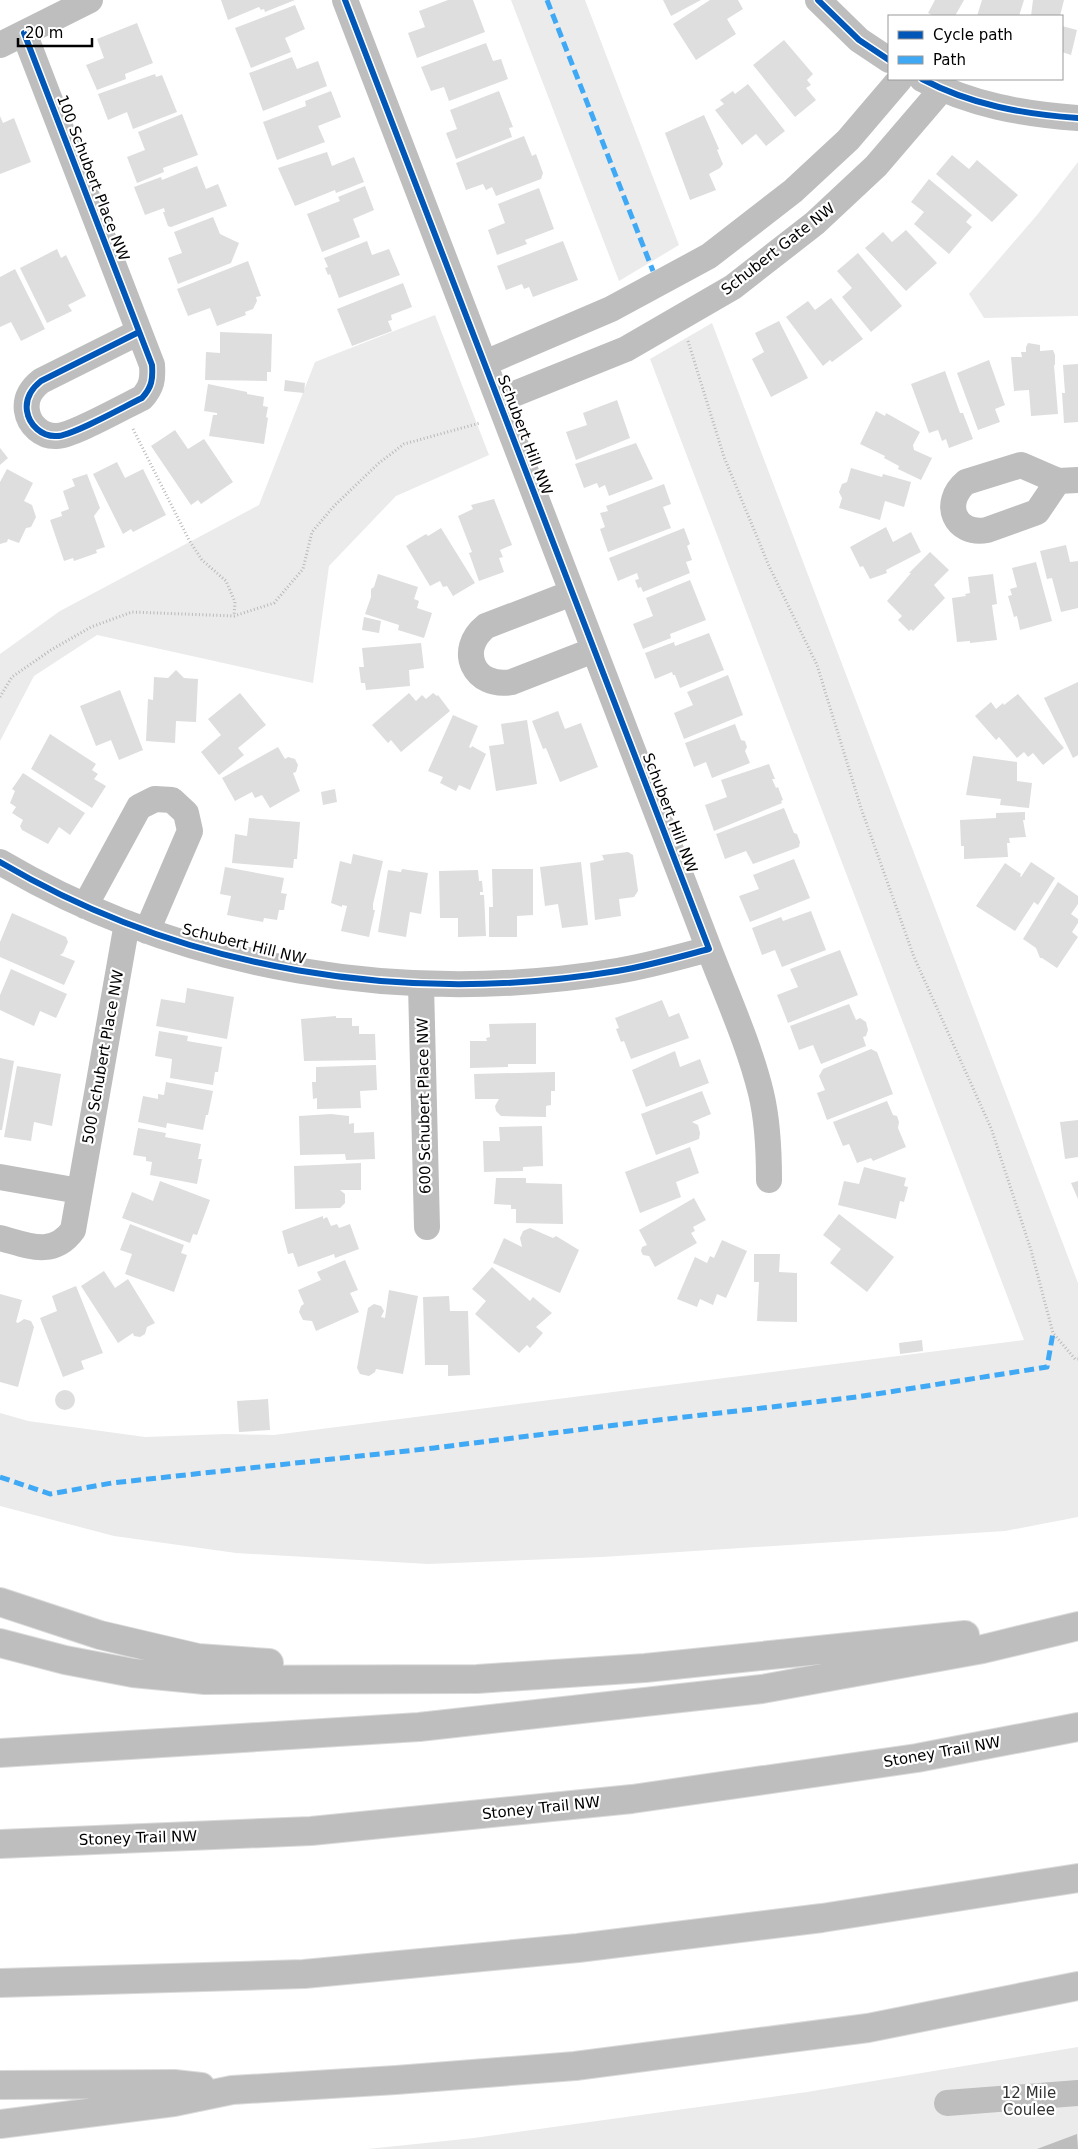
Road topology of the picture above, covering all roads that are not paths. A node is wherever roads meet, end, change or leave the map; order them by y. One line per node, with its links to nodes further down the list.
1 (90, 0): 4 (street)
2 (345, 0): 13 (street, Schubert Hill NW)
3 (818, 0): 6 (street)
4 (24, 33): 5 (street); 12 (street, 100 Schubert Place NW)
5 (0, 45)
6 (888, 59)
7 (899, 80): 10 (street)
8 (932, 84): 9 (street); 11 (street, Schubert Gate NW)
9 (1078, 118)
10 (709, 256): 11 (street); 13 (street)
11 (733, 287): 14 (street, Schubert Gate NW)
12 (139, 332): 12 (street, 100 Schubert Place NW)
13 (485, 363): 14 (street, Schubert Hill NW)
14 (501, 408): 15 (street, Schubert Hill NW)
15 (572, 593): 16 (street, Schubert Hill NW); 16 (street)
16 (594, 650): 20 (street, Schubert Hill NW)
17 (0, 862): 18 (street, Schubert Hill NW)
18 (85, 906): 19 (street, Schubert Hill NW); 19 (street, 500 Schubert Place NW)
19 (137, 927): 21 (street, Schubert Hill NW); 24 (street, 500 Schubert Place NW)
20 (709, 949): 21 (street, Schubert Hill NW); 23 (street)
21 (422, 985): 25 (street, 600 Schubert Place NW)
22 (0, 1177): 24 (street)
23 (769, 1180)
24 (79, 1190): 26 (street, 500 Schubert Place NW)
25 (427, 1227)
26 (0, 1238)
27 (0, 1602): 30 (highway)
28 (1078, 1625): 30 (highway); 32 (highway)
29 (0, 1643): 30 (highway)
30 (477, 1679)
31 (1078, 1727): 33 (highway, Stoney Trail NW)
32 (0, 1753)
33 (0, 1844)
34 (1078, 1878): 35 (highway)
35 (0, 1983)
36 (1078, 1986): 38 (highway)
37 (0, 2085): 38 (highway)
38 (232, 2090): 41 (highway)
39 (1078, 2093): 40 (street)
40 (948, 2103)
41 (0, 2124)

